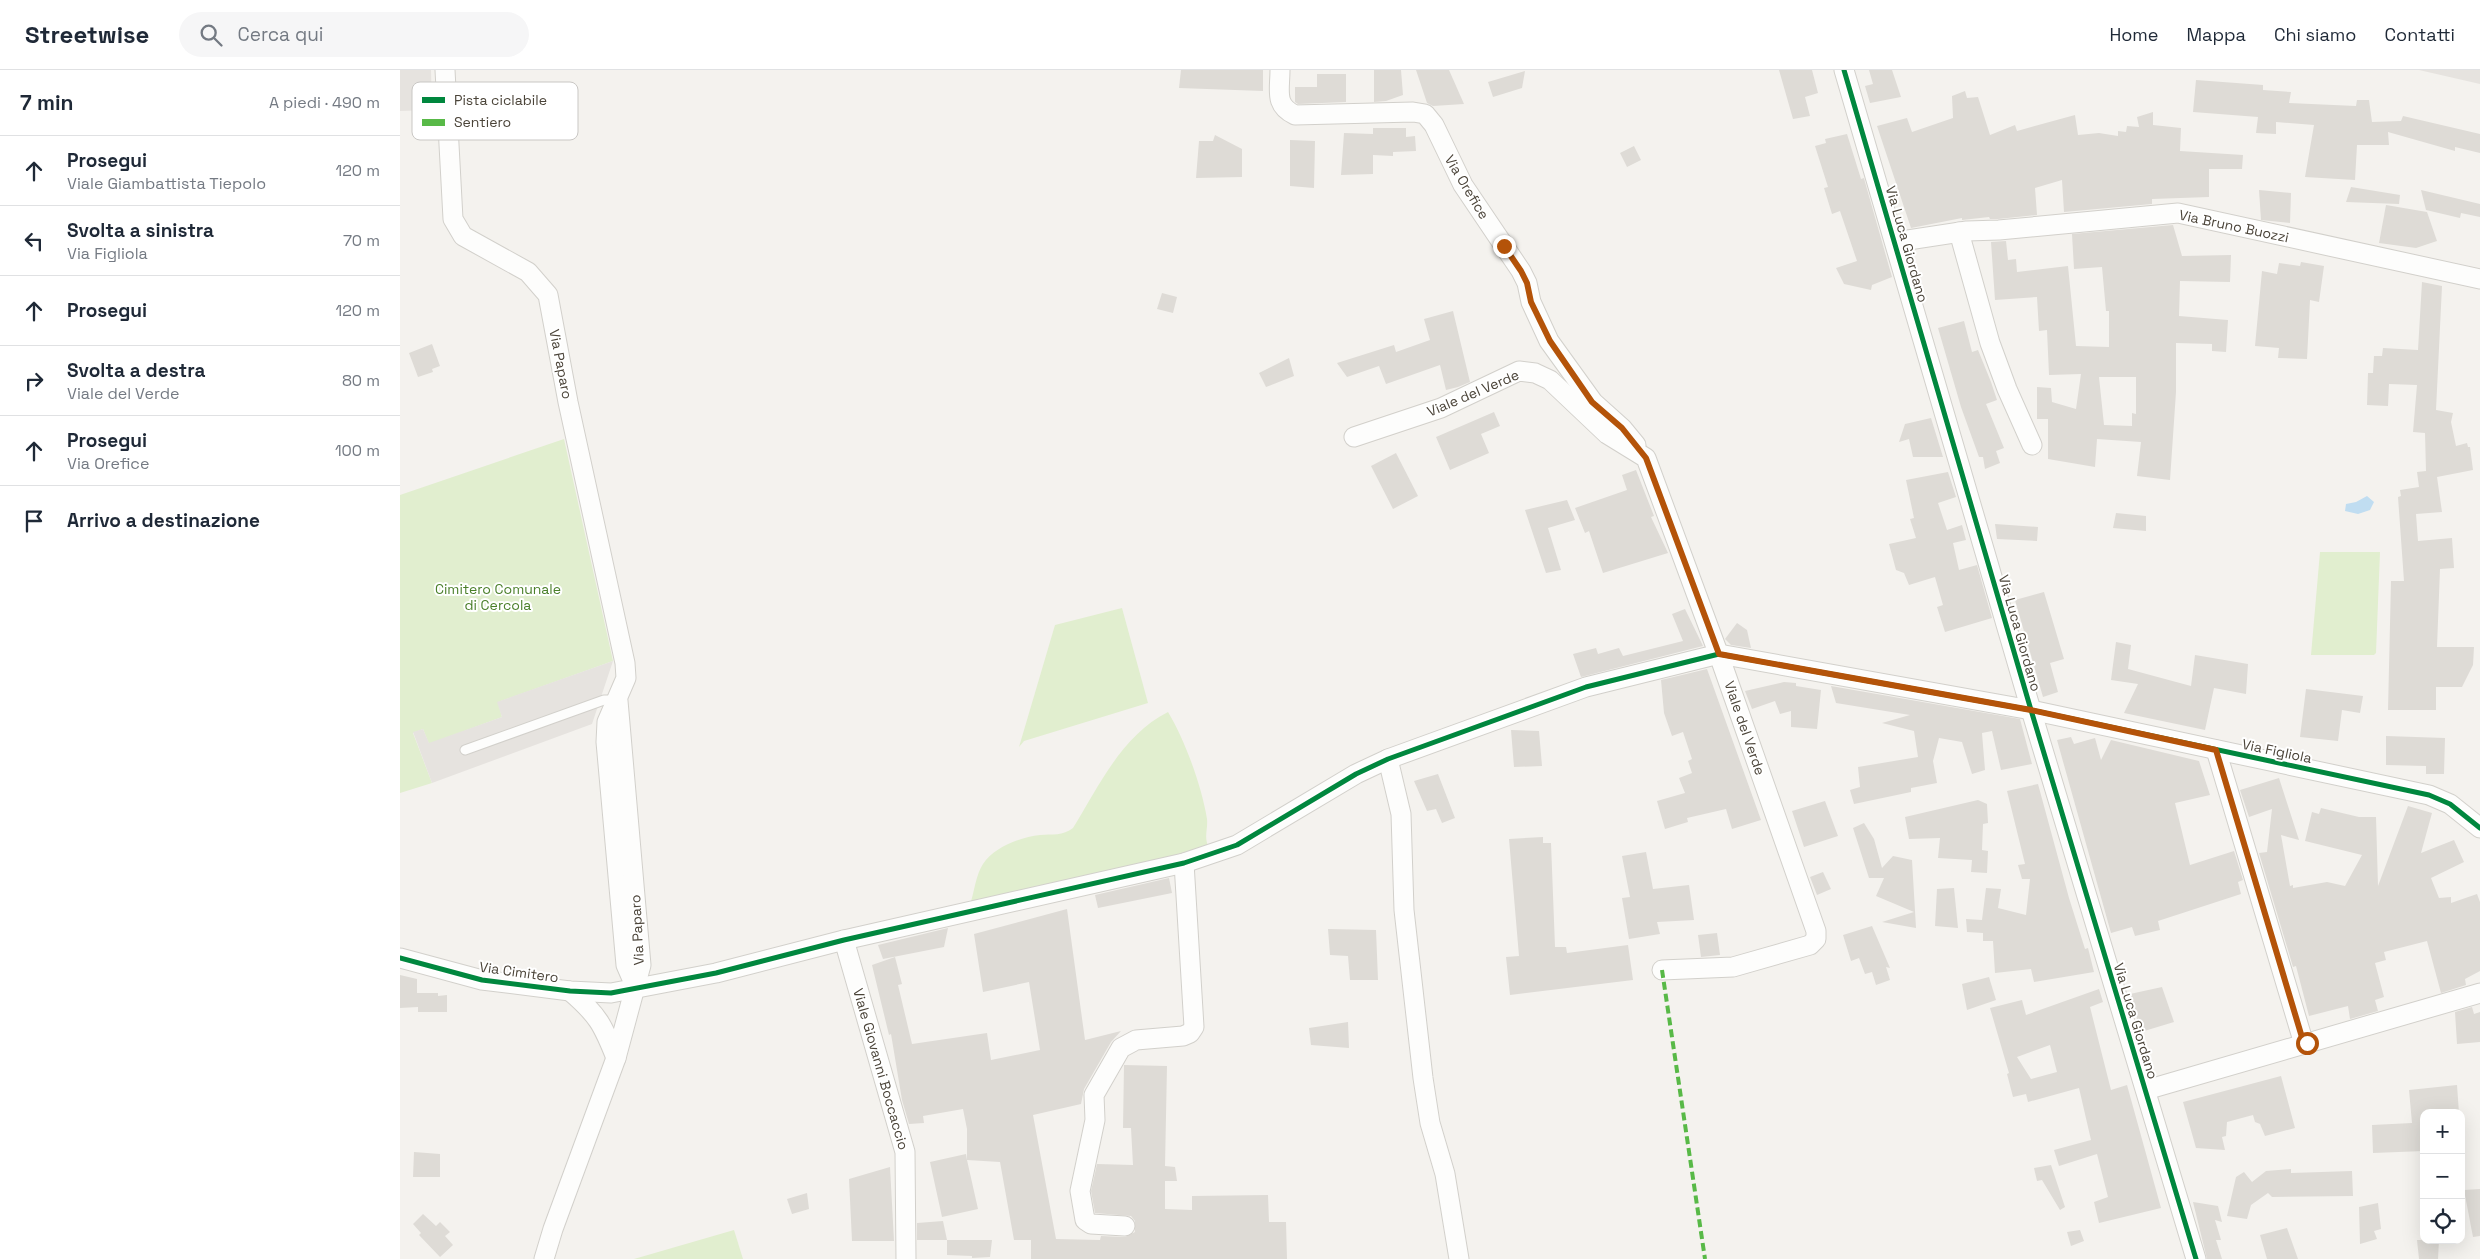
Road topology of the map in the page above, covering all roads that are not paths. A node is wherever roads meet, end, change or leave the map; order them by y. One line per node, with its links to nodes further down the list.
1 (1280, 70): 9 (street, Via Orefice)
2 (1844, 70): 5 (street, Via Luca Giordano)
3 (449, 140): 11 (street, Via Paparo)
4 (1959, 232): 5 (street, Via Bruno Buozzi); 6 (street, Via Bruno Buozzi); 8 (street)
5 (1895, 242): 12 (street, Via Luca Giordano)
6 (2480, 279)
7 (1354, 437): 9 (street, Viale del Verde)
8 (2032, 445)
9 (1646, 458): 10 (street, Viale del Verde)
10 (1719, 654): 12 (street, Via Figliola); 15 (street, Via Cimitero); 20 (street, Viale del Verde)
11 (618, 700): 13 (lane); 21 (street, Via Paparo)
12 (2031, 710): 14 (street, Via Figliola); 26 (street, Via Luca Giordano)
13 (465, 750)
14 (2216, 750): 16 (street, Via Figliola); 24 (street)
15 (1388, 759): 17 (street, Via Cimitero); 30 (street)
16 (2480, 828)
17 (1184, 863): 18 (street, Via Cimitero); 27 (street)
18 (844, 940): 21 (street, Via Cimitero); 29 (street, Viale Giovanni Boccaccio)
19 (400, 958): 22 (street, Via Cimitero)
20 (1662, 970)
21 (636, 988): 22 (street, Via Cimitero); 25 (street, Via Paparo)
22 (570, 991): 25 (street, Via Cimitero)
23 (2480, 993): 24 (street)
24 (2304, 1044): 26 (street)
25 (616, 1058): 28 (street, Via Paparo)
26 (2146, 1090): 31 (street, Via Luca Giordano)
27 (1125, 1226)
28 (544, 1259)
29 (906, 1259)
30 (1459, 1259)
31 (2196, 1259)

